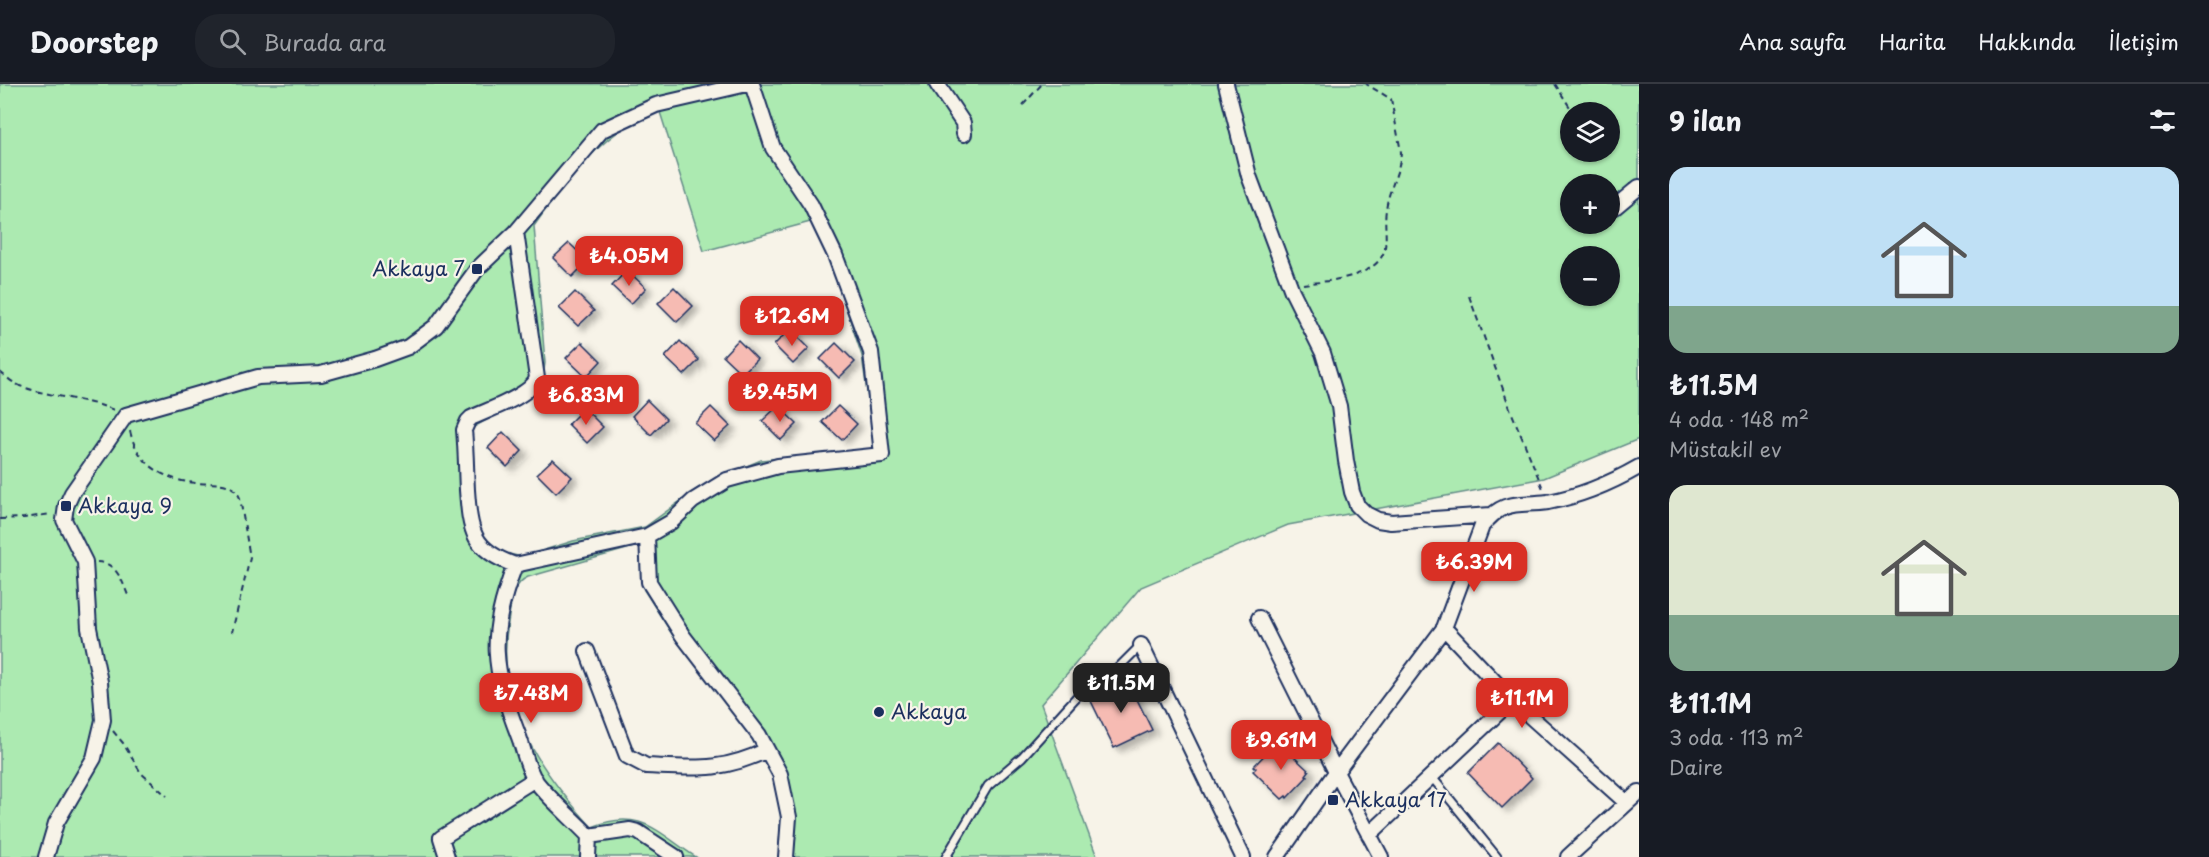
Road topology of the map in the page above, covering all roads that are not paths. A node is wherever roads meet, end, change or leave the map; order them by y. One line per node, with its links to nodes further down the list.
1 (937, 84): 4 (street)
2 (1226, 84): 9 (street)
3 (740, 85): 7 (street); 10 (street)
4 (964, 134)
5 (1639, 187): 6 (street)
6 (1620, 203)
7 (516, 232): 11 (street); 25 (street)
8 (1639, 467): 9 (street)
9 (1491, 515): 13 (street)
10 (647, 536): 11 (street); 17 (street)
11 (515, 565): 20 (street)
12 (1259, 618): 18 (street)
13 (1444, 628): 16 (street); 18 (street)
14 (1141, 645): 30 (lane); 31 (street)
15 (587, 651): 17 (street)
16 (1512, 699): 19 (street); 22 (street)
17 (767, 750): 29 (street)
18 (1336, 772): 23 (street); 32 (street)
19 (1431, 776): 23 (street); 34 (lane)
20 (535, 779): 24 (street); 26 (street)
21 (1639, 792): 22 (street)
22 (1627, 803): 35 (street)
23 (1369, 835): 33 (street)
24 (589, 836): 27 (street); 28 (street)
25 (46, 857)
26 (447, 857)
27 (588, 857)
28 (676, 857)
29 (786, 857)
30 (946, 857)
31 (1243, 857)
32 (1276, 857)
33 (1381, 857)
34 (1497, 857)
35 (1568, 857)

